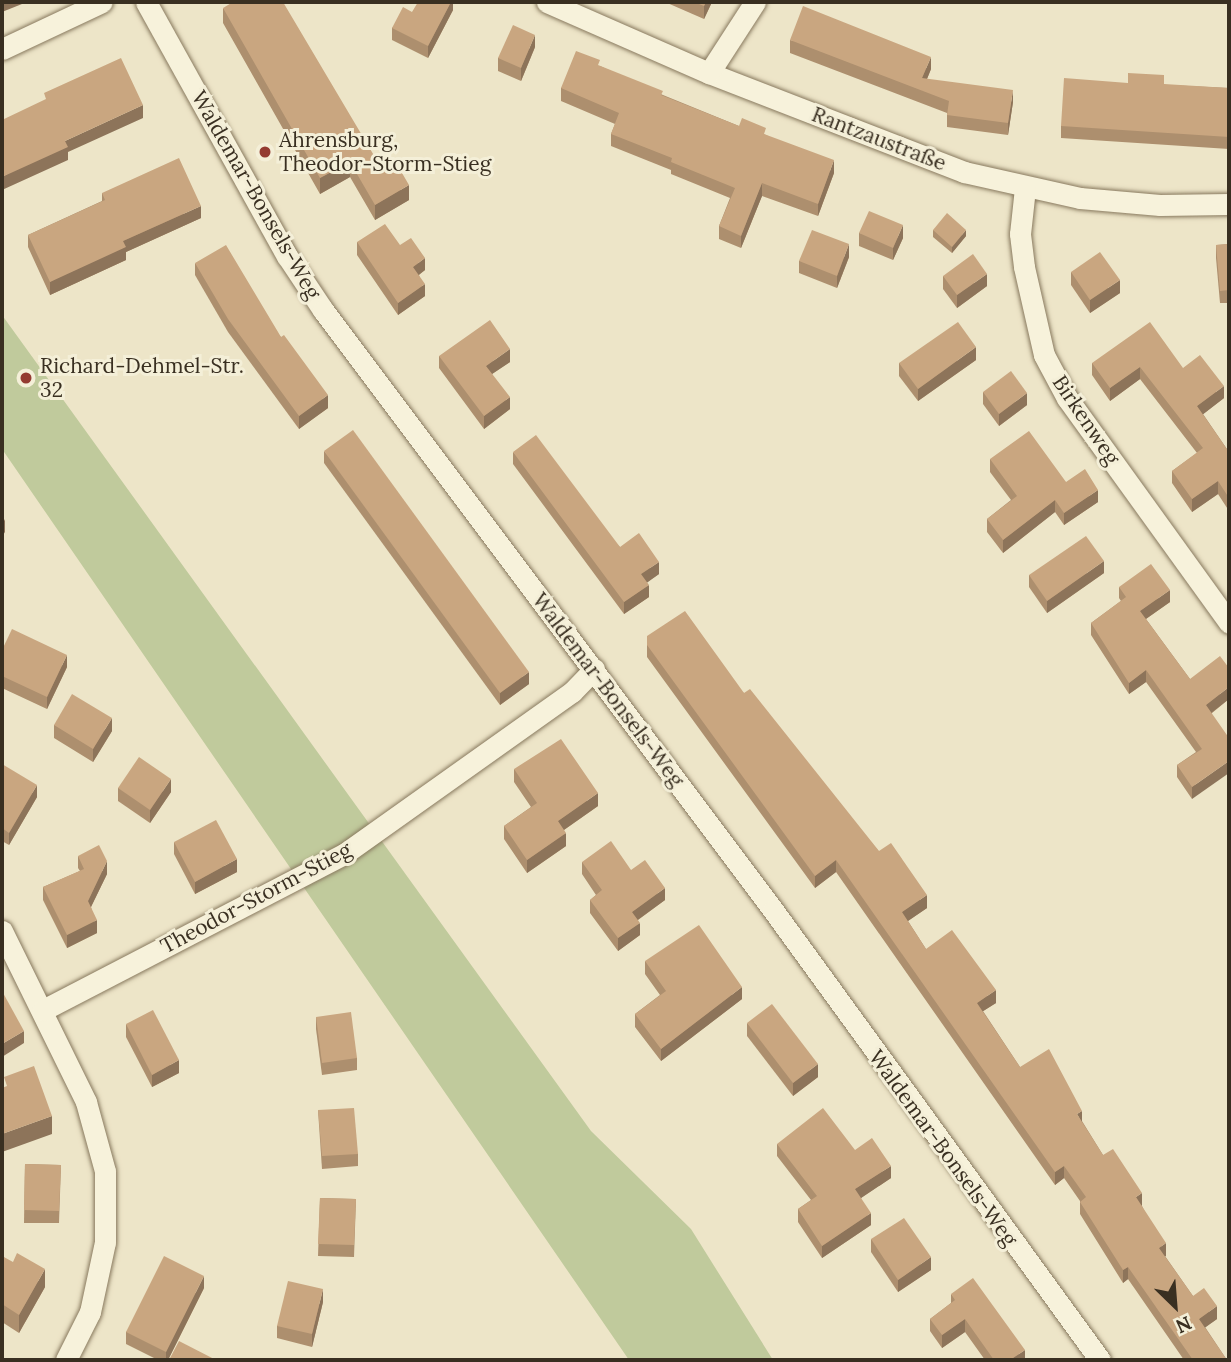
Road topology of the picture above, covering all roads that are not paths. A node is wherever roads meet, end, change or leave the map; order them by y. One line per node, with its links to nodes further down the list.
1 (102, 2): 5 (street)
2 (547, 2): 6 (street, Rantzaustraße)
3 (755, 2): 6 (street)
4 (156, 6): 10 (street, Waldemar-Bonsels-Weg)
5 (2, 49)
6 (709, 73): 7 (street, Rantzaustraße)
7 (1024, 188): 8 (street, Rantzaustraße); 9 (street, Birkenweg)
8 (1229, 204)
9 (1229, 623)
10 (594, 669): 12 (street, Theodor-Storm-Stieg); 14 (street, Waldemar-Bonsels-Weg)
11 (2, 930): 12 (street)
12 (43, 1010): 13 (street)
13 (66, 1360)
14 (1100, 1360)

